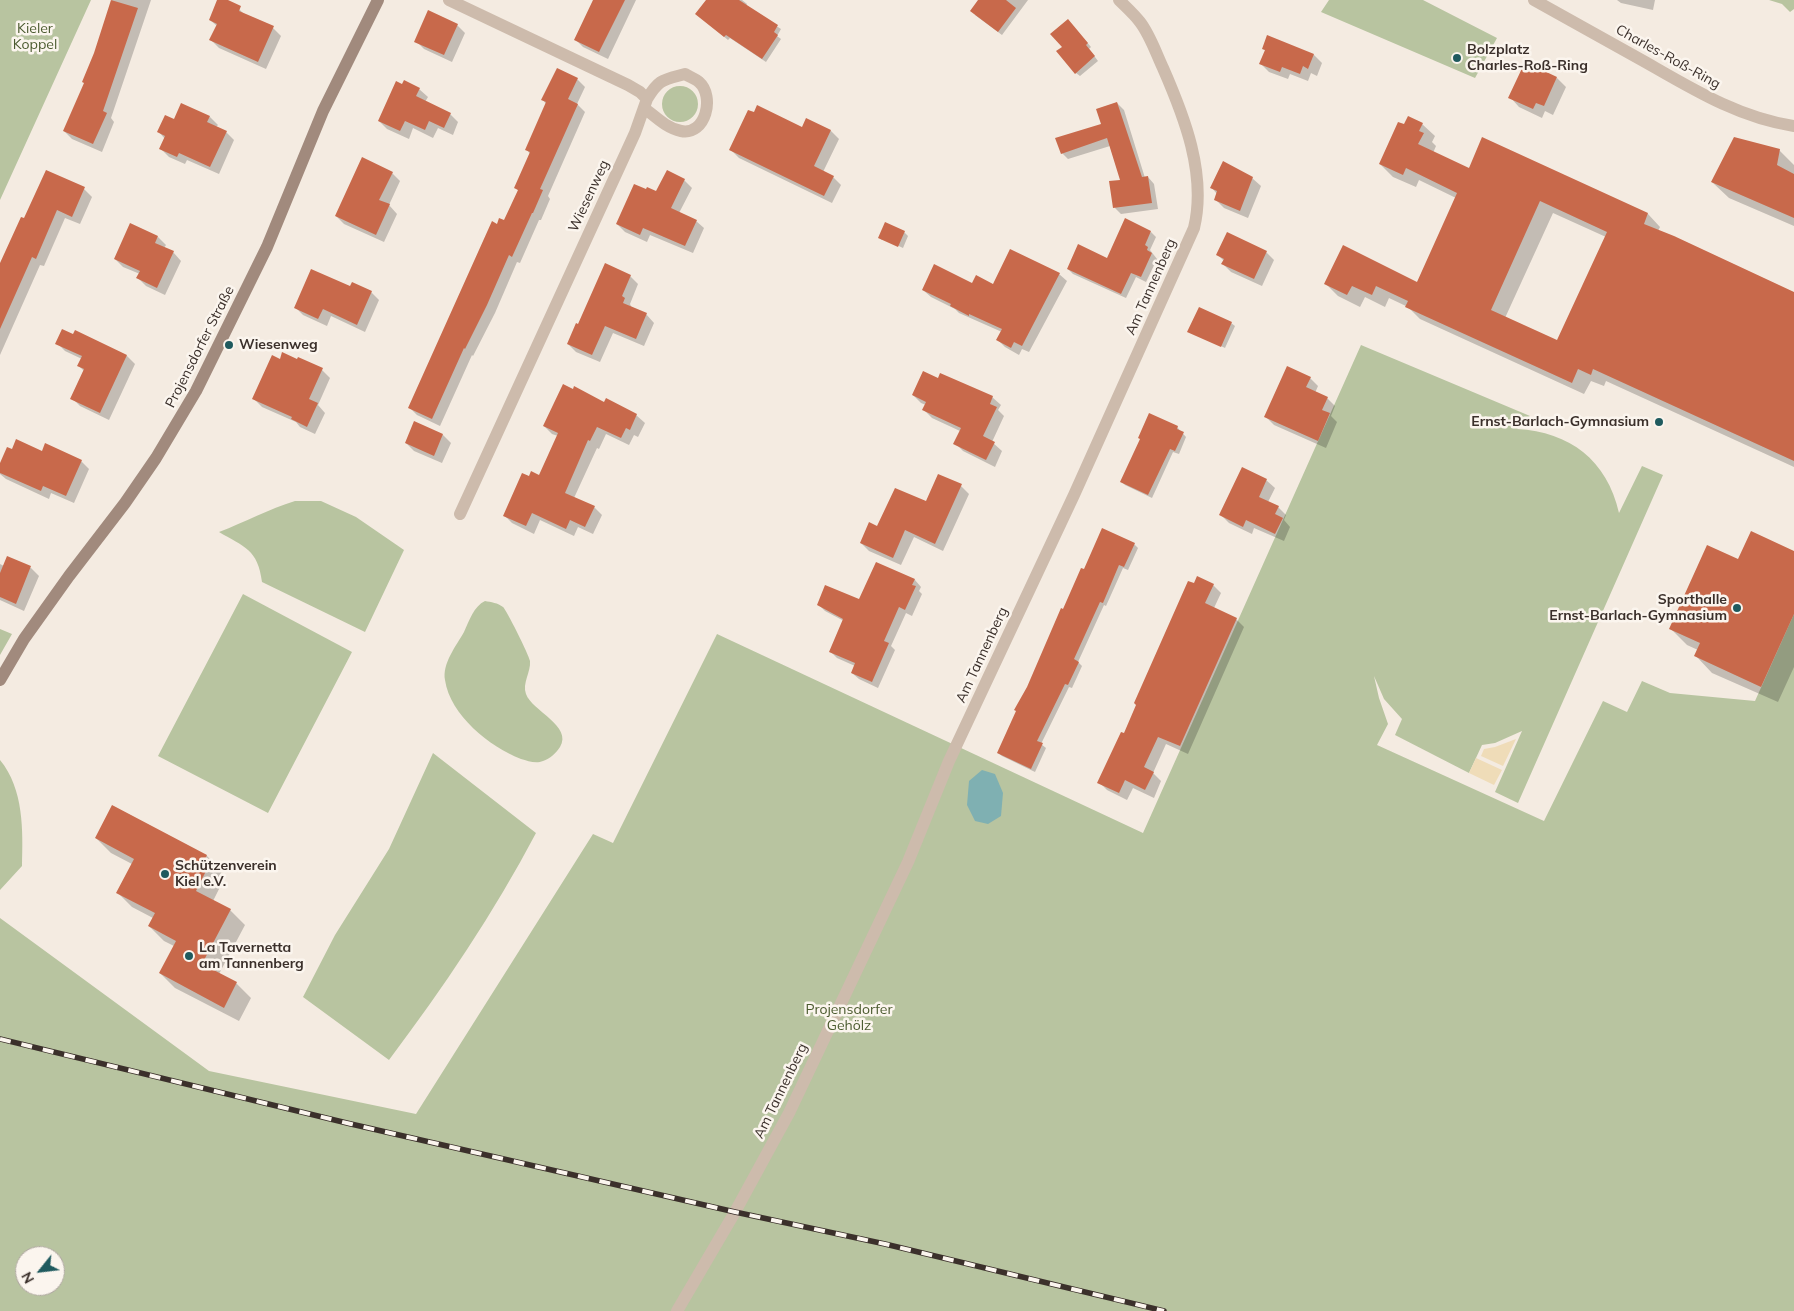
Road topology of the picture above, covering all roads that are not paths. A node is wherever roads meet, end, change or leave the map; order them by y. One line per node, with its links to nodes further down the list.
1 (378, 0): 8 (street, Projensdorfer Straße)
2 (449, 0): 5 (street, Wiesenweg)
3 (1119, 0): 9 (street, Am Tannenberg)
4 (1534, 0): 6 (street, Charles-Roß-Ring)
5 (645, 104): 5 (street, Wiesenweg); 7 (street, Wiesenweg)
6 (1794, 126)
7 (460, 514)
8 (0, 680)
9 (678, 1311)

